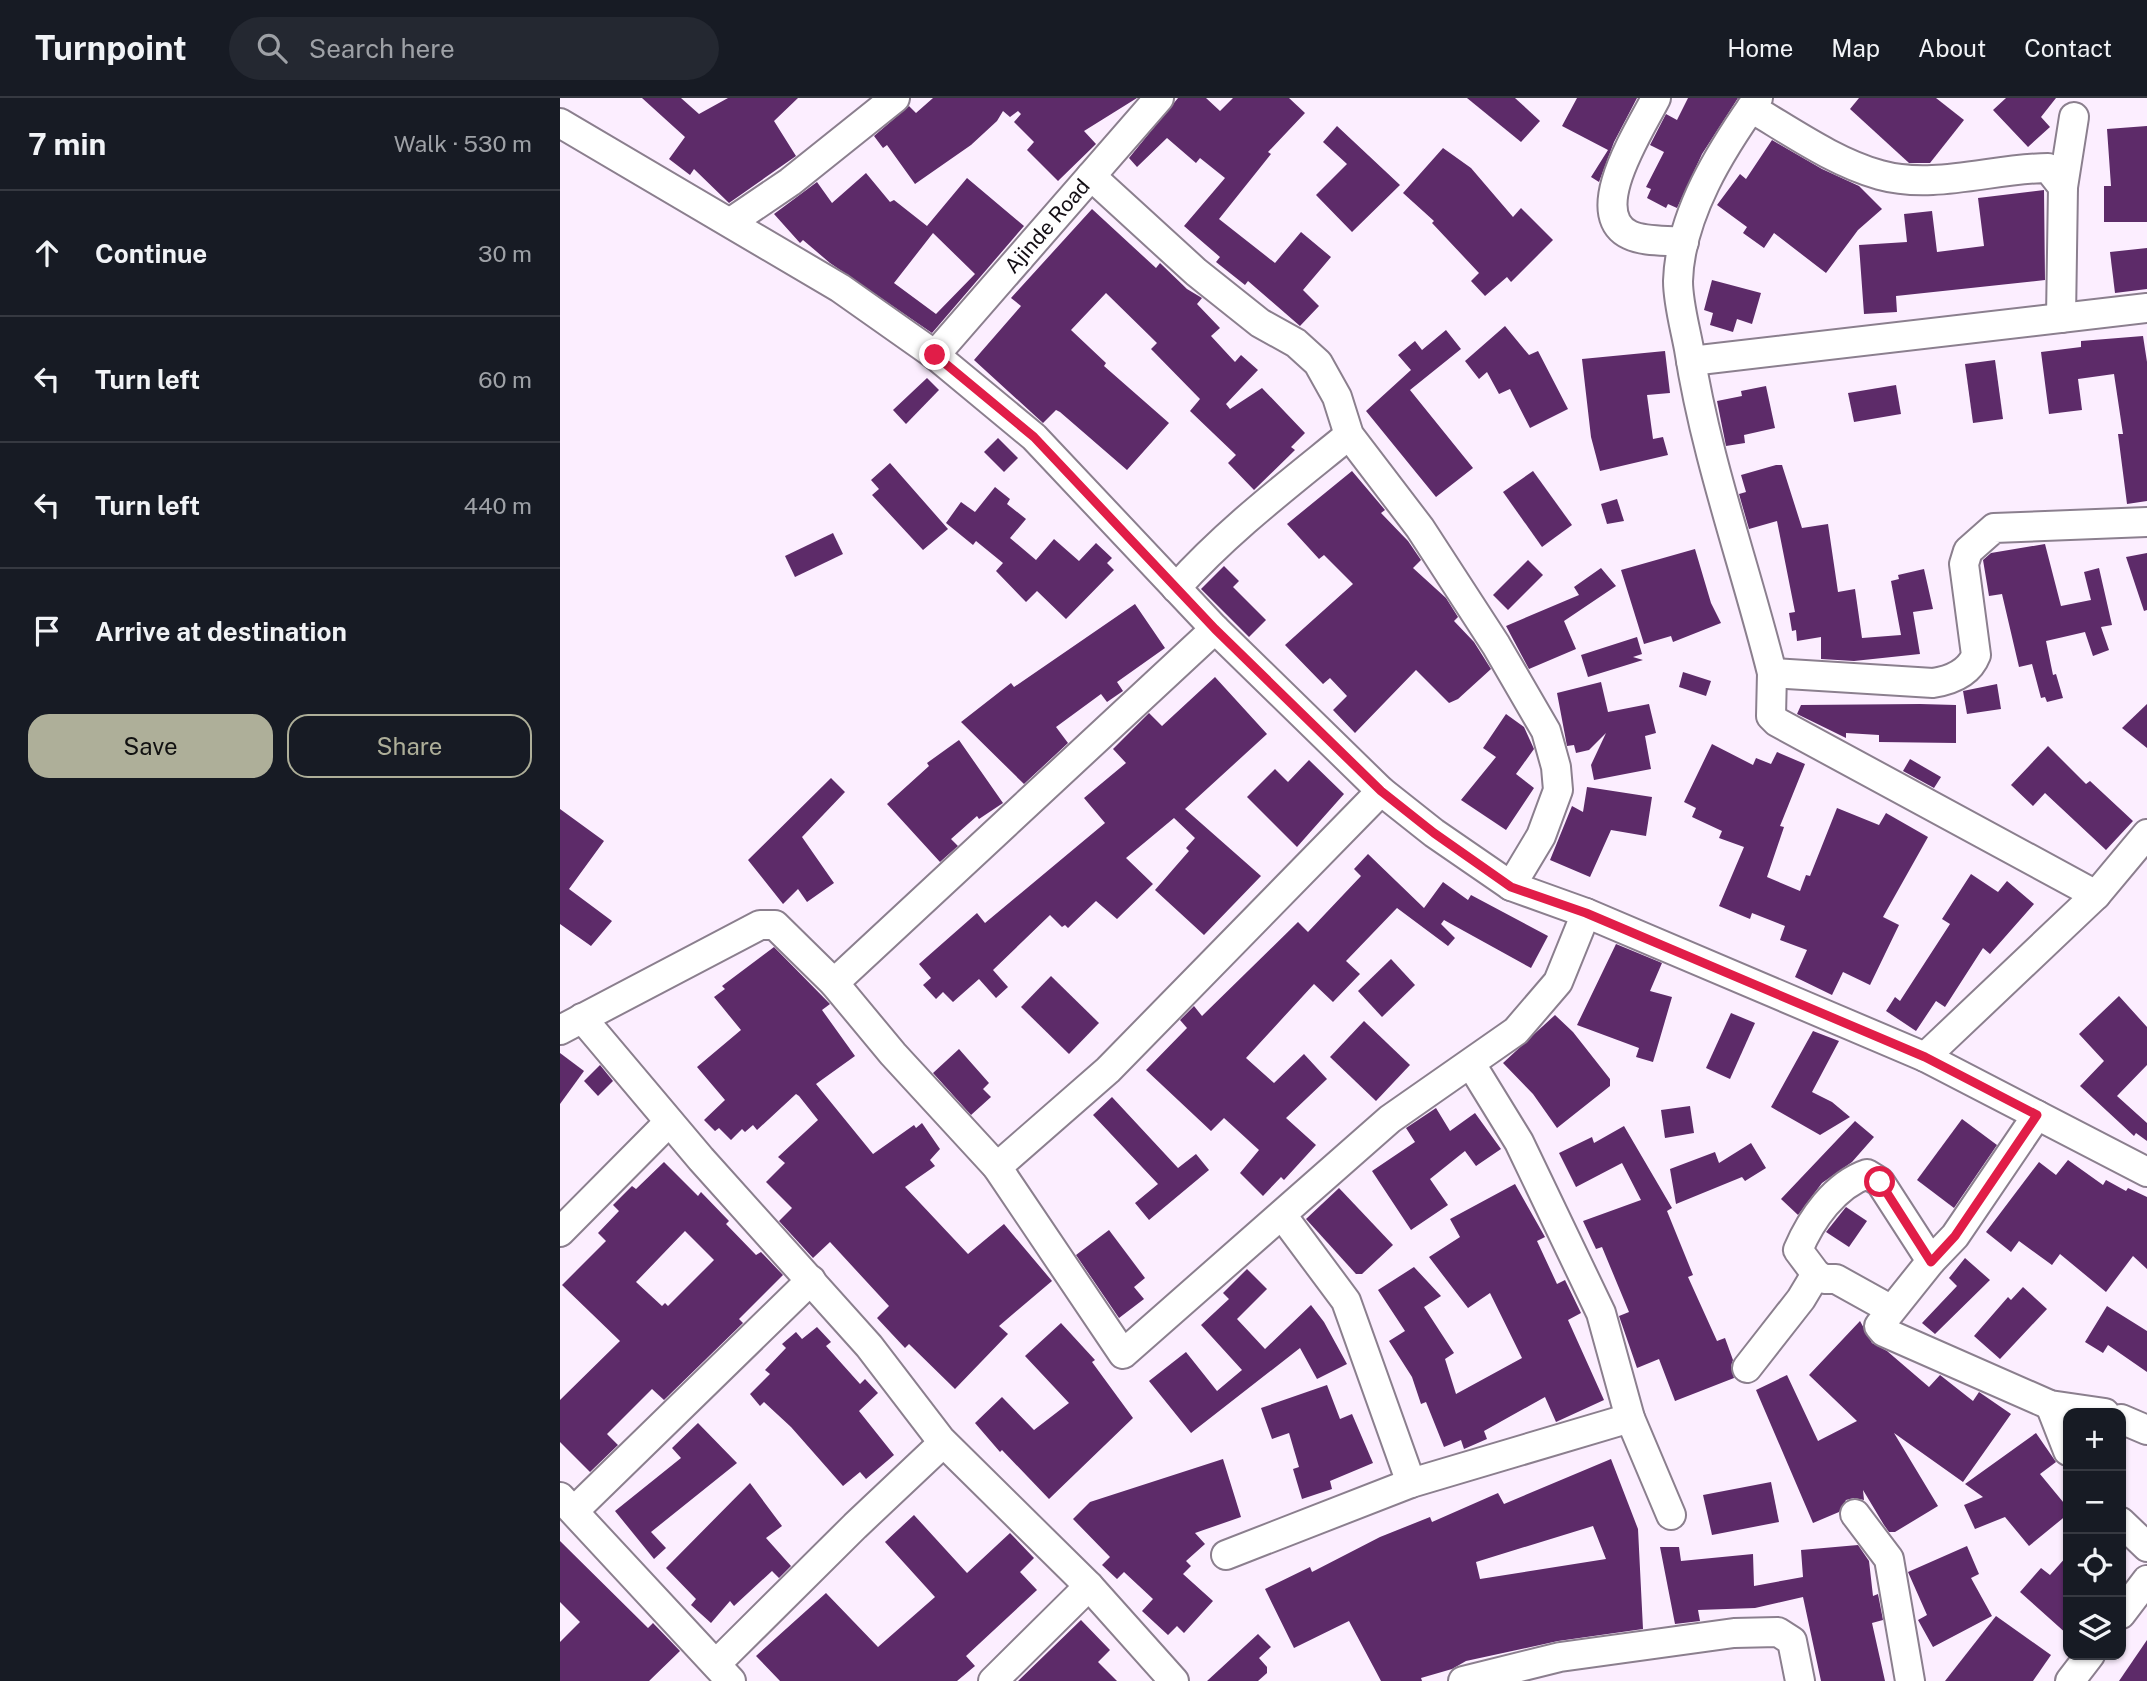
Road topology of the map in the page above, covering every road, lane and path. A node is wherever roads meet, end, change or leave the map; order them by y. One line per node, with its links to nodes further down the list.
1 (895, 98): 9 (street)
2 (1159, 98): 7 (street, Ajinde Road)
3 (1656, 98): 10 (street)
4 (1754, 103): 8 (street); 10 (street)
5 (2074, 117): 8 (street)
6 (560, 123): 9 (street)
7 (1091, 176): 13 (street, Ajinde Road); 15 (street)
8 (2063, 187): 12 (street)
9 (731, 222): 13 (street)
10 (1684, 242): 14 (street)
11 (2147, 308): 12 (street)
12 (2061, 318): 14 (street)
13 (935, 355): 17 (street)
14 (1691, 361): 19 (street)
15 (1349, 435): 17 (street); 22 (street)
16 (2147, 522): 19 (street)
17 (1176, 588): 18 (street)
18 (1215, 629): 20 (street); 25 (street)
19 (1772, 673): 23 (street)
20 (1381, 791): 22 (street); 31 (street)
21 (2147, 834): 23 (street)
22 (1511, 887): 24 (street)
23 (2096, 895): 27 (street)
24 (1586, 913): 27 (street); 28 (street)
25 (834, 983): 26 (street); 31 (street)
26 (571, 1024): 30 (street)
27 (1925, 1057): 29 (street)
28 (1471, 1064): 33 (street); 42 (street)
29 (2037, 1115): 32 (street); 35 (street)
30 (669, 1122): 34 (street); 37 (street)
31 (997, 1167): 33 (street)
32 (2147, 1172)
33 (1282, 1215): 47 (street)
34 (560, 1232)
35 (1931, 1262): 36 (street); 38 (street)
36 (1816, 1274): 38 (street); 39 (street)
37 (811, 1280): 46 (street); 48 (street)
38 (1890, 1309): 40 (street)
39 (1748, 1368)
40 (2050, 1405): 41 (street); 45 (street)
41 (2071, 1408)
42 (1630, 1418): 47 (street); 50 (street)
43 (2126, 1421): 44 (street)
44 (2147, 1430)
45 (2063, 1438)
46 (943, 1443): 55 (street); 58 (street)
47 (1411, 1483): 53 (street)
48 (567, 1504): 58 (street)
49 (1856, 1514): 63 (street)
50 (1671, 1515)
51 (2126, 1527): 52 (street)
52 (2147, 1547)
53 (1226, 1555)
54 (2147, 1580): 56 (street)
55 (1089, 1586): 59 (street); 60 (street)
56 (2126, 1607)
57 (2086, 1660): 64 (street)
58 (723, 1673)
59 (993, 1681)
60 (1174, 1681)
61 (1463, 1681): 62 (street)
62 (1800, 1681)
63 (1910, 1681)
64 (2070, 1681)

